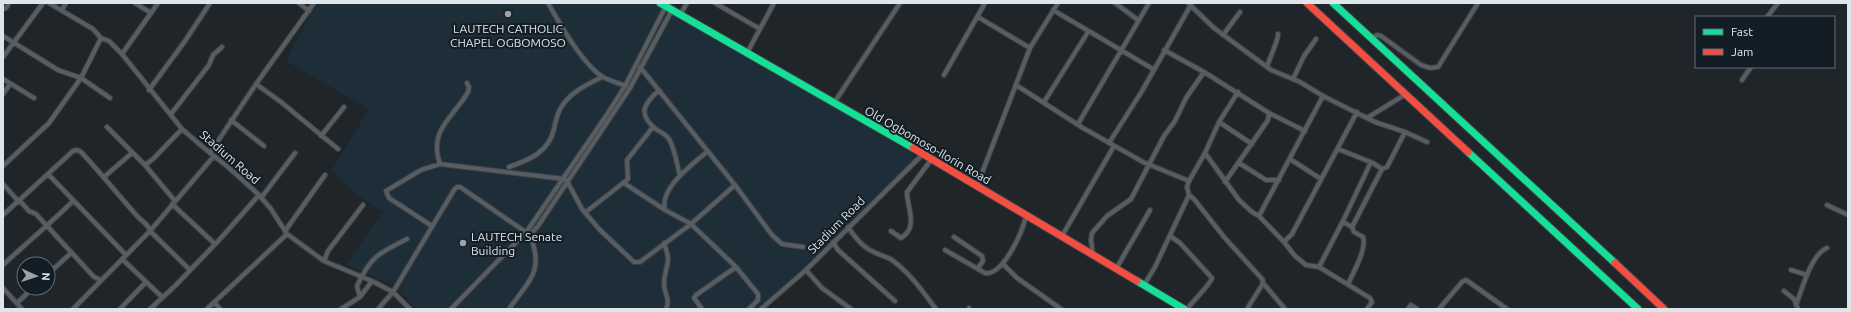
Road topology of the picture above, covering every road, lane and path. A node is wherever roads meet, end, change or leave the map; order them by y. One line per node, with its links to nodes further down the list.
1 (9, 3): 25 (street)
2 (43, 3): 43 (street)
3 (49, 3): 26 (street, Stadium Road)
4 (66, 3): 26 (street)
5 (135, 3): 30 (street)
6 (158, 3): 30 (street)
7 (210, 3): 69 (street)
8 (299, 3): 28 (street)
9 (314, 3): 28 (street)
10 (548, 3): 58 (street)
11 (687, 3): 31 (street)
12 (715, 3): 35 (street)
13 (774, 3): 35 (street)
14 (900, 3): 78 (street)
15 (985, 3): 33 (street)
16 (1058, 3): 27 (street)
17 (1114, 3): 34 (street)
18 (1148, 3): 34 (street)
19 (1307, 3): 73 (highway)
20 (1333, 3): 41 (highway)
21 (1478, 3): 41 (street)
22 (1778, 3): 32 (street)
23 (1190, 4): 38 (street); 47 (street)
24 (666, 6): 31 (highway, Old Ogbomoso-Ilorin Road); 51 (street); 53 (street)
25 (3, 9)
26 (62, 10): 40 (street, Stadium Road)
27 (1053, 10): 36 (street); 45 (street)
28 (309, 11): 65 (street)
29 (1240, 12): 38 (street)
30 (151, 13): 49 (street)
31 (680, 15): 48 (highway, Old Ogbomoso-Ilorin Road)
32 (1768, 16)
33 (978, 17): 45 (street); 57 (street)
34 (1138, 20): 46 (street)
35 (760, 29): 48 (street)
36 (1088, 32): 46 (street); 77 (street)
37 (1278, 34): 52 (street)
38 (1224, 35): 52 (street)
39 (3, 36): 43 (street)
40 (101, 38): 49 (street, Stadium Road); 59 (street)
41 (1371, 38): 226 (highway)
42 (1316, 39): 61 (street)
43 (14, 43): 50 (street); 59 (street)
44 (222, 47): 82 (street)
45 (1030, 48): 66 (street)
46 (1121, 50): 55 (street); 86 (street)
47 (1164, 50): 55 (street); 56 (street)
48 (747, 53): 78 (highway, Old Ogbomoso-Ilorin Road)
49 (122, 54): 69 (street, Stadium Road)
50 (3, 57)
51 (637, 64): 53 (street); 67 (street)
52 (1267, 67): 61 (street)
53 (640, 68): 68 (street); 70 (street)
54 (1750, 68): 62 (street)
55 (1153, 69): 94 (street)
56 (1204, 72): 71 (street); 111 (street)
57 (944, 75)
58 (602, 77): 67 (street); 114 (street)
59 (81, 78): 76 (street); 113 (street)
60 (3, 79): 64 (street)
61 (1293, 79): 74 (street)
62 (1742, 80)
63 (467, 83): 110 (street)
64 (10, 84): 72 (street); 75 (street)
65 (256, 84): 84 (street); 92 (street)
66 (1016, 85): 77 (street); 128 (street)
67 (625, 86): 68 (street); 121 (street)
68 (630, 88): 121 (street)
69 (150, 90): 82 (street, Stadium Road)
70 (658, 90): 88 (street); 100 (street)
71 (1238, 92): 81 (street); 85 (street)
72 (3, 94)
73 (1406, 94): 83 (street); 225 (highway)
74 (1323, 96): 80 (street); 90 (street)
75 (34, 98)
76 (110, 98)
77 (1044, 102): 86 (street)
78 (834, 104): 103 (highway, Old Ogbomoso-Ilorin Road)
79 (344, 107): 92 (street)
80 (1357, 112): 83 (street); 99 (street)
81 (1270, 113): 90 (street); 95 (street)
82 (171, 114): 89 (street, Stadium Road)
83 (1367, 118): 91 (street)
84 (231, 120): 96 (street); 105 (street)
85 (1219, 122): 95 (street); 104 (street)
86 (1078, 124): 94 (street)
87 (107, 127): 101 (street)
88 (653, 127): 118 (street); 125 (street)
89 (182, 128): 105 (street, Stadium Road); 112 (street)
90 (1305, 131): 106 (street)
91 (1405, 132): 93 (street); 115 (street)
92 (321, 136): 98 (street)
93 (1427, 142)
94 (1109, 143): 97 (street)
95 (1252, 144): 109 (street)
96 (264, 146)
97 (1114, 146): 111 (street); 153 (street)
98 (338, 149)
99 (1338, 149): 108 (street); 120 (street)
100 (708, 151): 118 (street); 127 (street)
101 (132, 153): 112 (street); 119 (street)
102 (295, 153): 130 (street)
103 (923, 154): 107 (highway, Old Ogbomoso-Ilorin Road); 147 (street, Stadium Road)
104 (1205, 154): 123 (street); 124 (street)
105 (212, 155): 130 (street, Stadium Road); 133 (street)
106 (1290, 159): 120 (street); 122 (street)
107 (931, 160): 128 (highway, Old Ogbomoso-Ilorin Road); 150 (street)
108 (1371, 162): 115 (street); 143 (street)
109 (1239, 163): 122 (street); 124 (street)
110 (440, 164): 121 (street); 145 (street)
111 (1149, 164): 123 (street); 165 (street)
112 (145, 165): 133 (street)
113 (3, 166)
114 (509, 167)
115 (1382, 169): 148 (street)
116 (48, 174): 119 (street); 131 (street); 132 (street)
117 (325, 175): 151 (street)
118 (680, 176): 136 (street)
119 (104, 177): 149 (street)
120 (1321, 179): 158 (street)
121 (565, 180): 138 (street); 152 (street)
122 (1279, 180): 142 (street)
123 (1189, 181): 129 (street)
124 (1225, 182): 142 (street)
125 (624, 183): 136 (street); 138 (street)
126 (3, 184): 131 (street)
127 (735, 185): 144 (street); 161 (street)
128 (977, 186): 140 (highway, Old Ogbomoso-Ilorin Road)
129 (1188, 195): 154 (street); 183 (street)
130 (260, 196): 151 (street, Stadium Road); 160 (street)
131 (20, 201): 139 (street); 146 (street)
132 (73, 201): 146 (street); 166 (street)
133 (173, 203): 149 (street); 160 (street)
134 (363, 205): 167 (street)
135 (1827, 205): 141 (street)
136 (665, 210): 144 (street)
137 (1150, 210): 174 (street)
138 (586, 212): 159 (street)
139 (3, 215)
140 (1026, 215): 153 (highway, Old Ogbomoso-Ilorin Road); 169 (street)
141 (1848, 215)
142 (1259, 216): 158 (street)
143 (1343, 222): 148 (street); 170 (street)
144 (691, 224): 159 (street); 172 (street)
145 (432, 226): 152 (street); 188 (street)
146 (47, 227): 164 (street); 168 (street)
147 (848, 227): 157 (street, Stadium Road); 214 (street)
148 (1352, 227): 184 (street)
149 (150, 231): 166 (street); 175 (street)
150 (891, 231)
151 (286, 233): 167 (street, Stadium Road); 194 (street)
152 (528, 233): 207 (street); 208 (street)
153 (1062, 236): 165 (highway, Old Ogbomoso-Ilorin Road)
154 (1170, 236): 185 (street); 217 (street)
155 (954, 237): 173 (street)
156 (408, 239): 178 (street)
157 (833, 242): 176 (street, Stadium Road); 192 (street)
158 (1284, 242): 170 (street)
159 (664, 243): 209 (street)
160 (215, 244): 175 (street)
161 (803, 247)
162 (1827, 248): 179 (street)
163 (945, 250): 173 (street)
164 (71, 253): 171 (street); 180 (street)
165 (1093, 255): 174 (highway, Old Ogbomoso-Ilorin Road)
166 (124, 257): 180 (street); 182 (street)
167 (324, 261): 178 (street, Stadium Road)
168 (3, 265)
169 (1004, 265): 173 (street); 193 (street)
170 (1319, 266): 184 (street)
171 (56, 267)
172 (736, 267): 210 (street); 211 (street)
173 (978, 268)
174 (1116, 269): 185 (highway, Old Ogbomoso-Ilorin Road)
175 (190, 270): 190 (street)
176 (806, 270): 212 (street, Stadium Road); 213 (street)
177 (1791, 270): 179 (street)
178 (361, 276): 181 (street, Stadium Road); 191 (street)
179 (1807, 276): 196 (street)
180 (101, 280): 199 (street)
181 (372, 281): 188 (street, Stadium Road); 191 (street)
182 (146, 282): 190 (street); 200 (street)
183 (1263, 283): 218 (street); 219 (street)
184 (1348, 284): 220 (street)
185 (1144, 285): 216 (highway, Old Ogbomoso-Ilorin Road)
186 (3, 288): 195 (street)
187 (1784, 291): 196 (street)
188 (393, 292): 205 (street); 206 (street, Stadium Road)
189 (24, 296): 195 (street)
190 (162, 297): 201 (street)
191 (360, 297): 204 (street)
192 (895, 301)
193 (1049, 301): 197 (street); 215 (street)
194 (214, 302): 202 (street); 203 (street)
195 (17, 303): 198 (street)
196 (1797, 307)
197 (1051, 308)
198 (22, 309)
199 (73, 309)
200 (120, 309)
201 (150, 309)
202 (206, 309)
203 (220, 309)
204 (341, 309)
205 (378, 309)
206 (410, 309)
207 (451, 309)
208 (508, 309)
209 (666, 309)
210 (702, 309)
211 (749, 309)
212 (761, 309)
213 (851, 309)
214 (936, 309)
215 (1062, 309)
216 (1184, 309)
217 (1187, 309)
218 (1247, 309)
219 (1285, 309)
220 (1367, 309)
221 (1408, 309): 222 (street)
222 (1417, 309)
223 (1439, 309): 224 (street)
224 (1507, 309)
225 (1638, 309)
226 (1664, 309)

